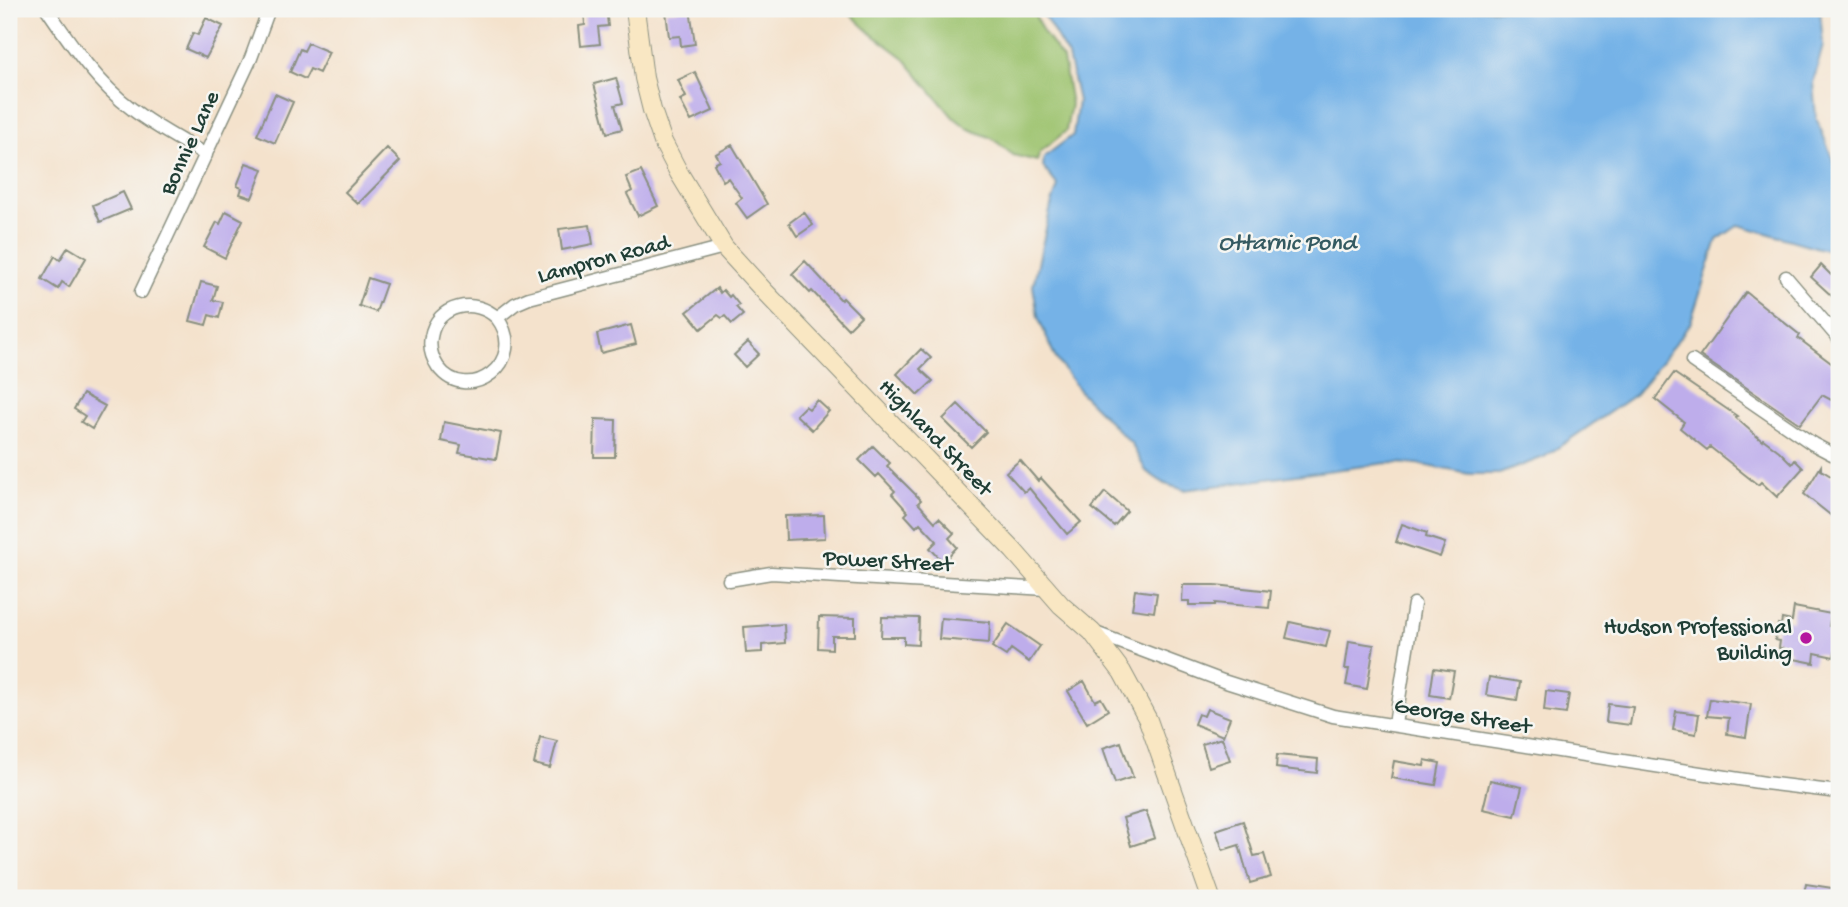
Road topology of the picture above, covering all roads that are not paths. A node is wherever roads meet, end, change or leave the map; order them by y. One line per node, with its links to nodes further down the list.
1 (47, 9): 4 (street)
2 (269, 9): 4 (street, Bonnie Lane)
3 (635, 9): 5 (street, Highland Street)
4 (206, 155): 7 (street, Bonnie Lane)
5 (724, 247): 8 (street, Lampron Road); 13 (street, Highland Street)
6 (1786, 276): 9 (street)
7 (141, 292)
8 (497, 318): 8 (street)
9 (1839, 339)
10 (1692, 361): 11 (street)
11 (1839, 453)
12 (729, 580): 13 (street, Power Street)
13 (1046, 589): 15 (street, Highland Street)
14 (1414, 604): 16 (street)
15 (1092, 632): 16 (street, George Street); 18 (street, Highland Street)
16 (1395, 724): 17 (street, George Street)
17 (1839, 792)
18 (1211, 898)

